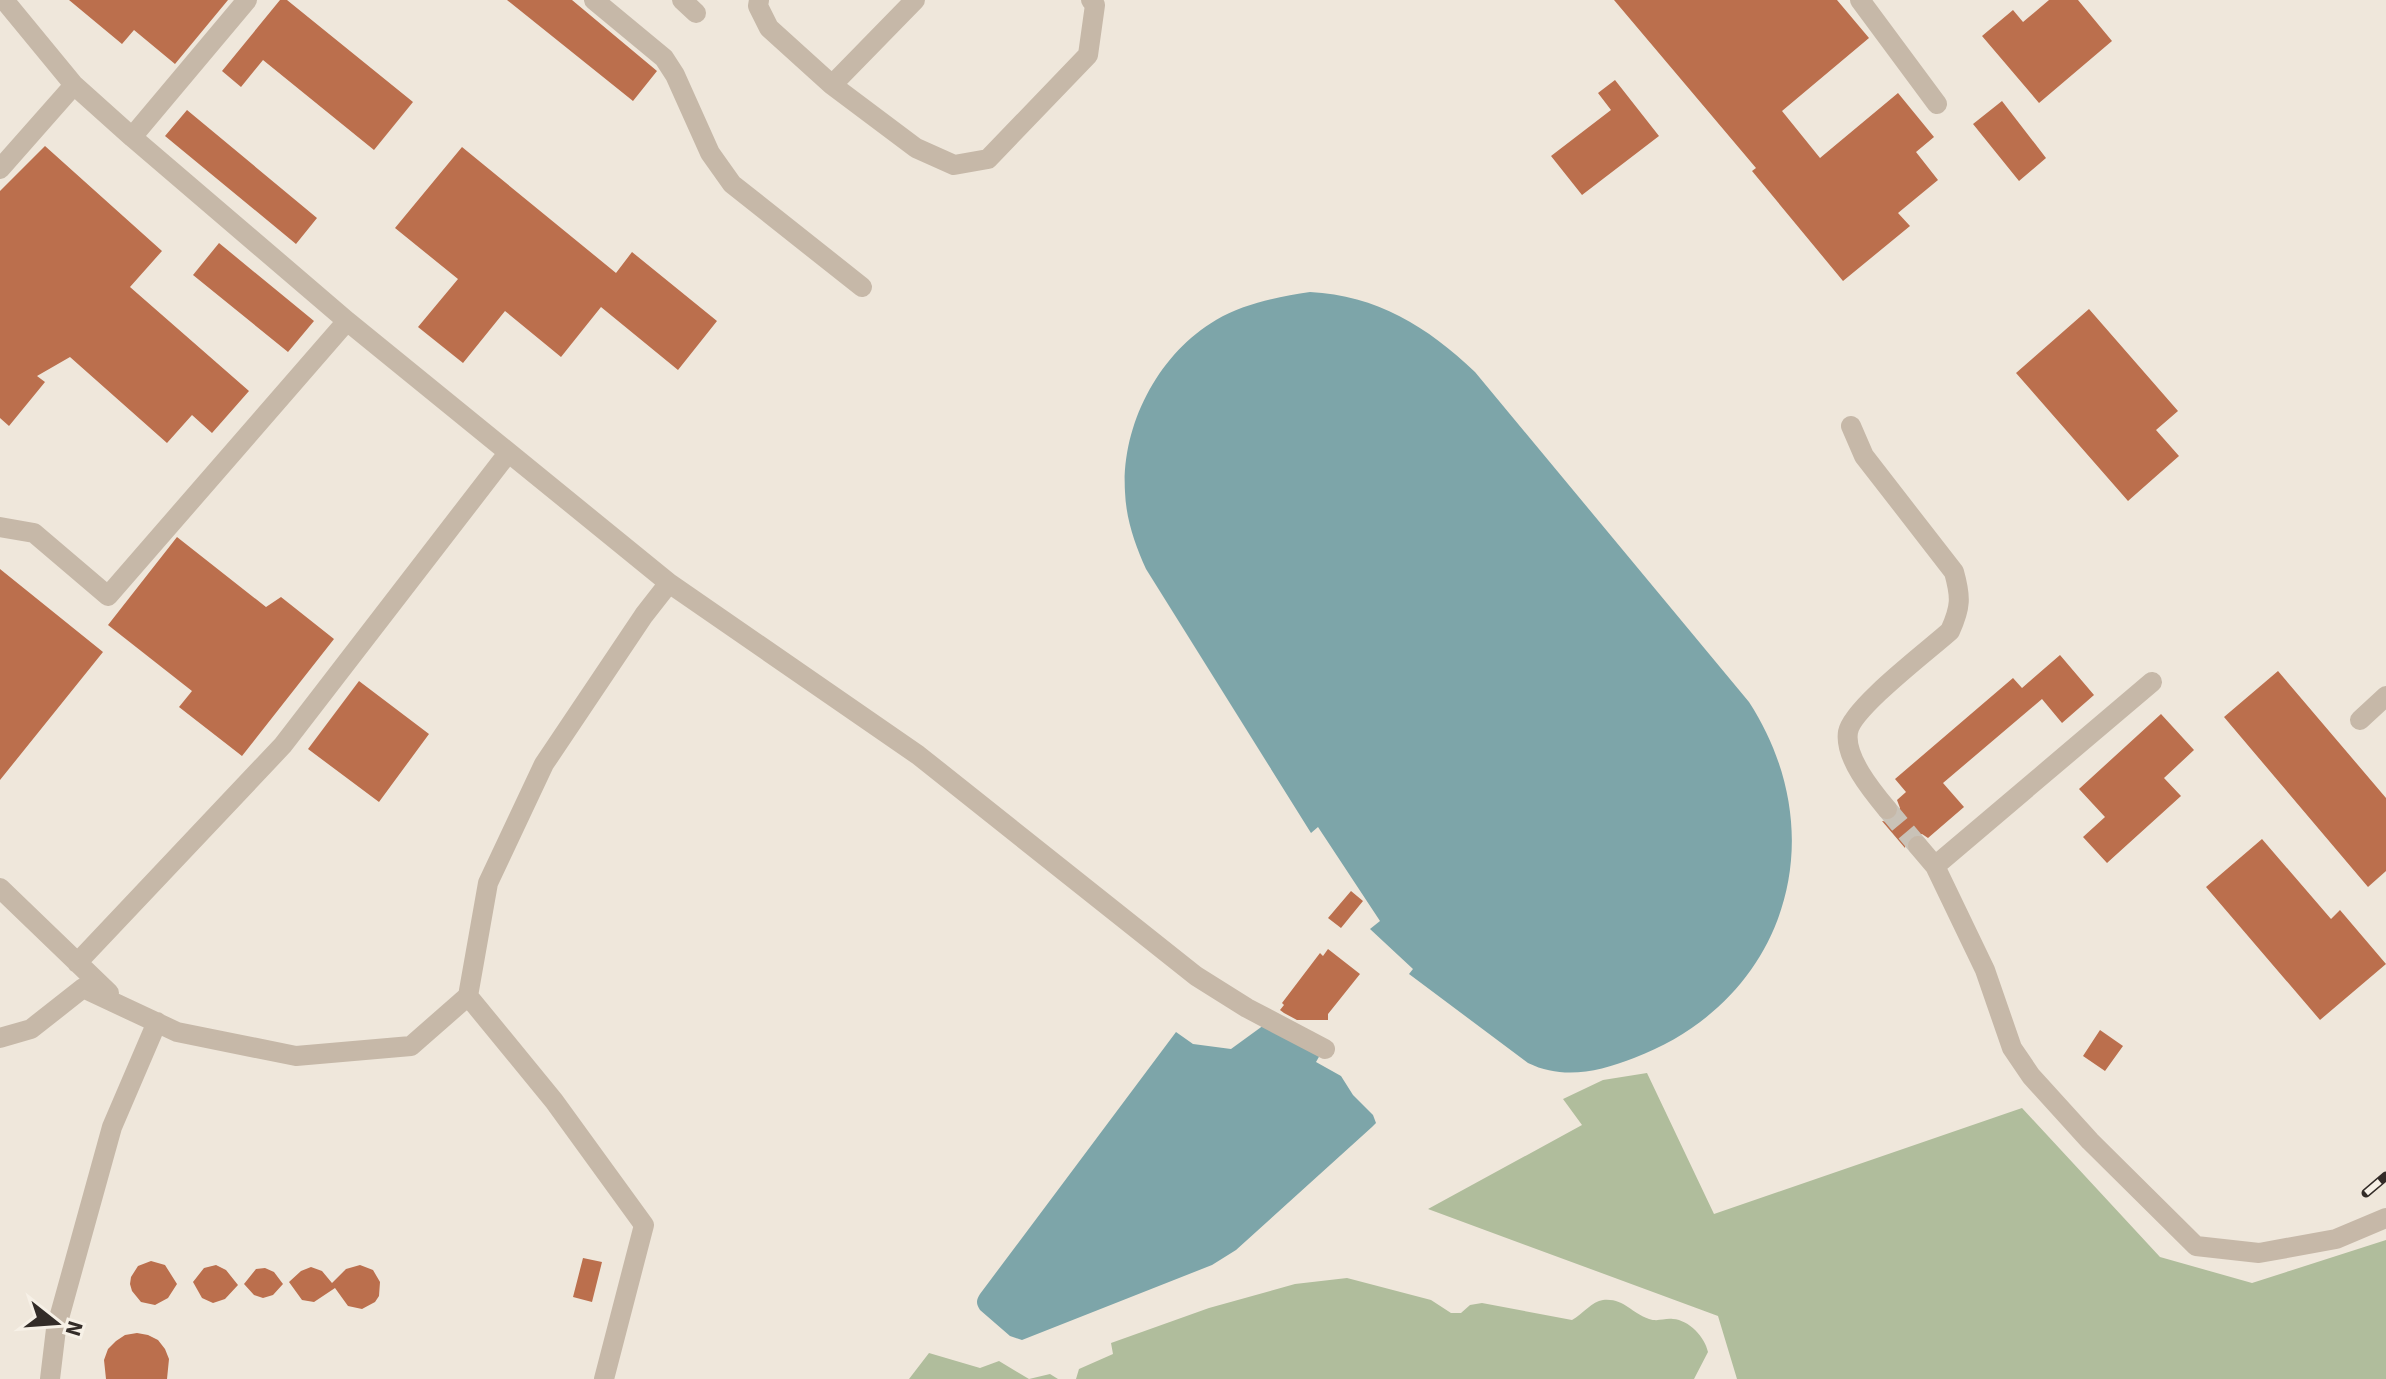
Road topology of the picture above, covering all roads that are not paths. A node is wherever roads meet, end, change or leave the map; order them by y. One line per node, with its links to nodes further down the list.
1 (4, 0): 8 (street)
2 (247, 0): 11 (street)
3 (594, 0): 13 (street)
4 (759, 0): 9 (street)
5 (915, 0): 9 (street)
6 (1091, 0): 9 (street)
7 (1860, 0): 10 (street)
8 (74, 85): 11 (street); 12 (street)
9 (832, 85)
10 (1937, 104)
11 (132, 137): 14 (street)
12 (0, 169)
13 (862, 287)
14 (347, 321): 16 (street); 17 (street)
15 (1851, 426): 22 (street)
16 (508, 453): 18 (street); 26 (street)
17 (0, 527)
18 (669, 583): 27 (street); 31 (street)
19 (2152, 682): 24 (street)
20 (2386, 696): 21 (street)
21 (2360, 720)
22 (1887, 809)
23 (1918, 846): 24 (street)
24 (1935, 866): 32 (street)
25 (0, 888): 26 (street)
26 (77, 963): 28 (street)
27 (468, 996): 29 (street); 34 (street)
28 (122, 1006): 29 (street); 30 (street)
29 (157, 1022): 33 (street)
30 (0, 1038)
31 (1325, 1049)
32 (2386, 1218)
33 (50, 1379)
34 (604, 1379)

